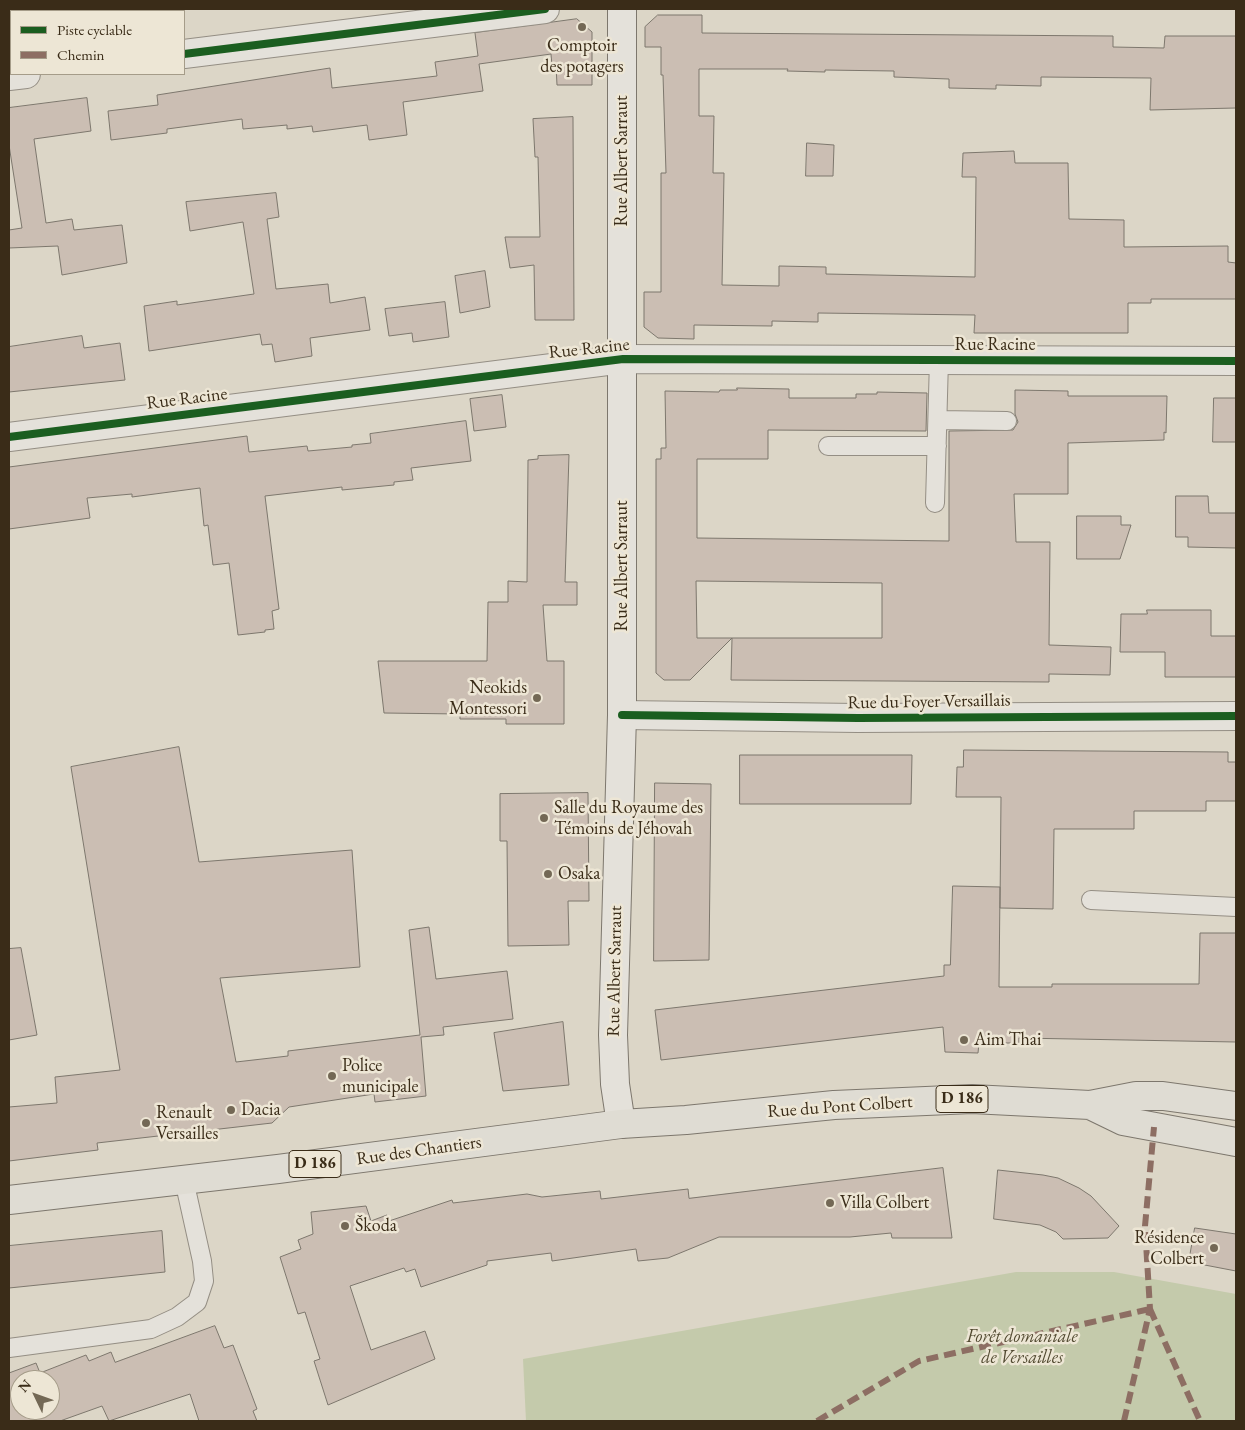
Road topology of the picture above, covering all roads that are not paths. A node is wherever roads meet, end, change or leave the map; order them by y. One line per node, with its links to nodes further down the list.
1 (545, 9): 3 (street)
2 (622, 9): 4 (street, Rue Albert Sarraut)
3 (185, 54)
4 (623, 359): 5 (street, Rue Racine); 9 (street, Rue Racine); 13 (street, Rue Albert Sarraut)
5 (938, 360): 6 (street, Rue Racine); 7 (lane)
6 (1236, 361)
7 (938, 420): 8 (lane); 11 (lane)
8 (1007, 421)
9 (9, 437)
10 (828, 446): 11 (lane)
11 (937, 446): 12 (lane)
12 (935, 503)
13 (622, 715): 14 (street, Rue du Foyer Versaillais); 19 (street, Rue Albert Sarraut)
14 (1236, 716)
15 (1091, 900): 16 (lane)
16 (1236, 907)
17 (1090, 1105): 18 (main road, Rue du Pont Colbert / D 186); 19 (main road, Rue du Pont Colbert / D 186); 20 (main road, Rue du Pont Colbert / D 186)
18 (1236, 1106)
19 (621, 1124): 21 (main road, Rue des Chantiers / D 186)
20 (1236, 1142)
21 (184, 1180): 22 (main road, Rue des Chantiers / D 186); 23 (lane)
22 (9, 1200)
23 (9, 1348)

